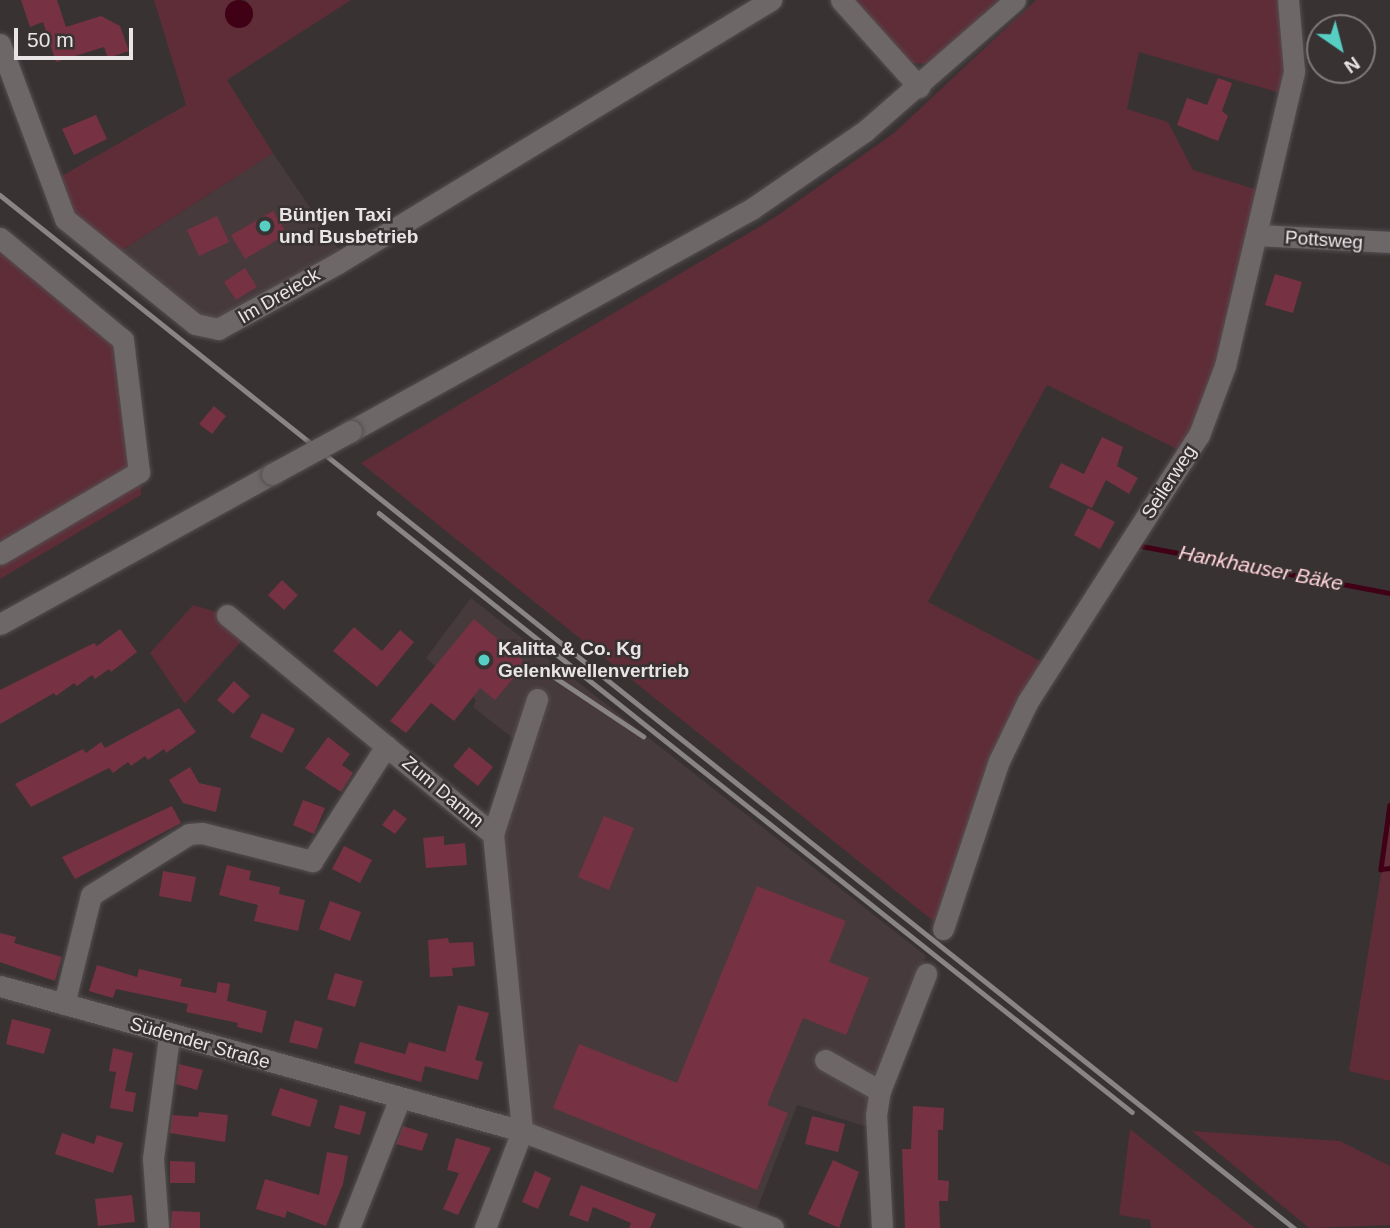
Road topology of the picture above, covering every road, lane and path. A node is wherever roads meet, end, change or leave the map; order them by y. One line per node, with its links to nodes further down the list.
1 (771, 0): 5 (street, Im Dreieck)
2 (841, 0): 6 (street)
3 (1015, 0): 6 (street)
4 (1288, 0): 7 (street, Seilerweg)
5 (0, 44)
6 (919, 87): 12 (street, bridge)
7 (1258, 235): 9 (street, Pottsweg); 16 (street, Seilerweg)
8 (0, 238): 10 (street)
9 (1390, 243)
10 (0, 555)
11 (227, 615): 14 (street, Zum Damm)
12 (0, 624)
13 (537, 699): 15 (street)
14 (386, 746): 15 (street, Zum Damm); 19 (street)
15 (493, 834): 24 (street, Zum Damm)
16 (943, 929)
17 (926, 974): 22 (street)
18 (0, 986): 19 (street, Südender Straße)
19 (64, 1003): 20 (street, Südender Straße)
20 (169, 1036): 23 (street, Südender Straße); 25 (street)
21 (825, 1060): 22 (street)
22 (880, 1091): 29 (street)
23 (400, 1098): 24 (street, Südender Straße); 26 (street)
24 (522, 1131): 27 (street); 28 (street, Südender Straße)
25 (158, 1228)
26 (349, 1228)
27 (485, 1228)
28 (773, 1228)
29 (882, 1228)

